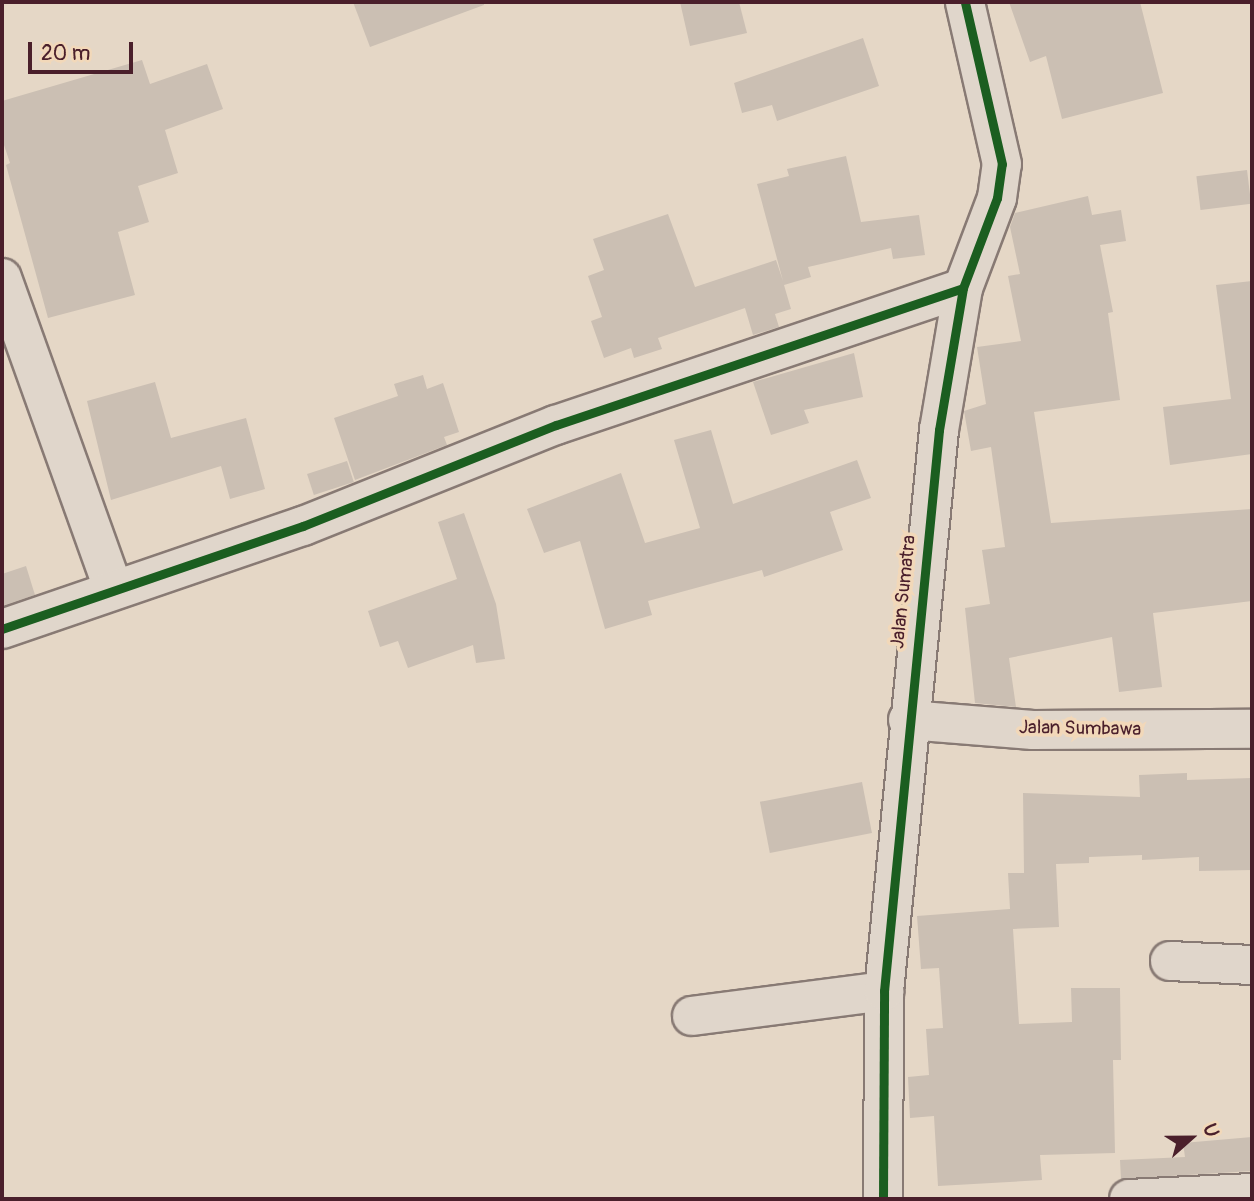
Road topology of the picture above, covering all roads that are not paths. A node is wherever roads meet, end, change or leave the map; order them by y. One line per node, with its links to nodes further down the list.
1 (965, 2): 3 (street, Jalan Sumatra)
2 (2, 278): 4 (street)
3 (963, 288): 4 (street); 6 (street, Jalan Sumatra)
4 (114, 590): 5 (street)
5 (2, 629)
6 (908, 720): 7 (street, Jalan Sumbawa); 10 (street, Jalan Sumatra)
7 (1252, 729)
8 (1170, 961): 9 (street)
9 (1252, 965)
10 (884, 991): 11 (street); 13 (street, Jalan Sumatra)
11 (692, 1016)
12 (1252, 1193): 14 (street)
13 (883, 1199)
14 (1129, 1199)

